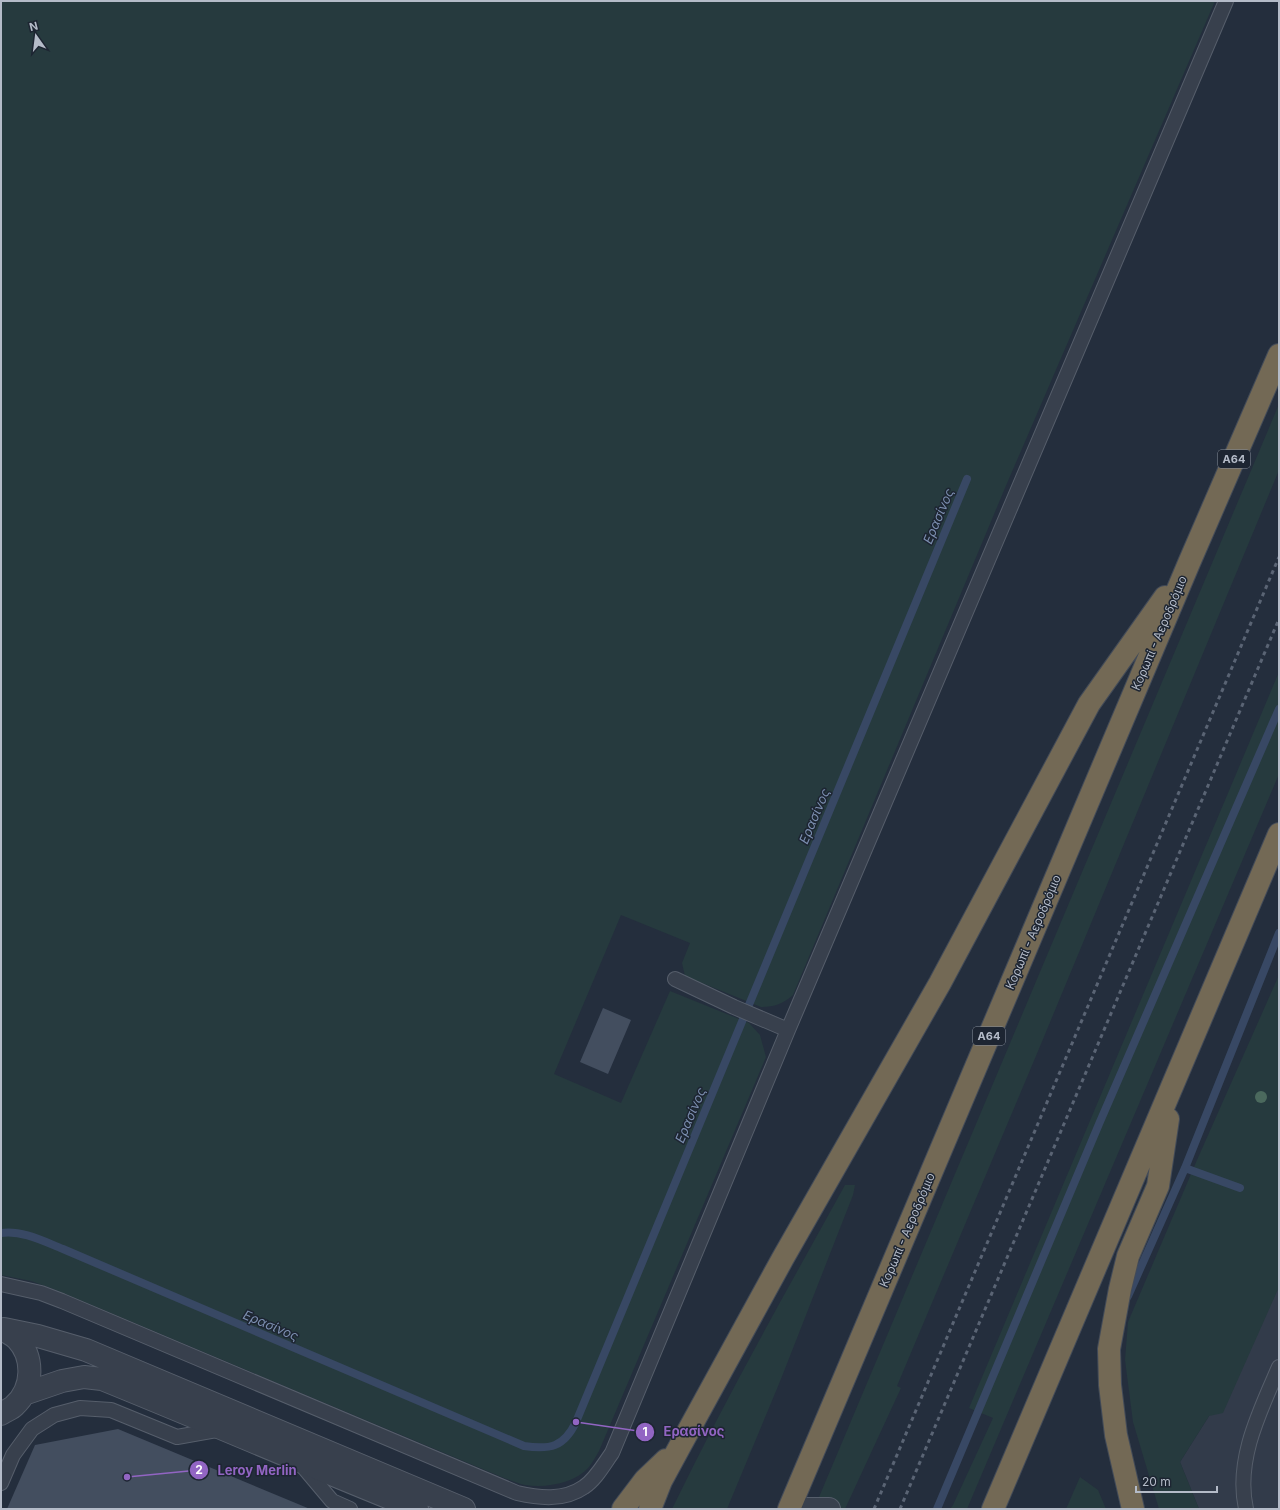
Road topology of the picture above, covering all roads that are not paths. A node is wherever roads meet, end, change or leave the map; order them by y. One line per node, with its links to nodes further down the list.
1 (1226, 1): 6 (lane)
2 (1279, 355): 3 (highway, Κορωπί - Αεροδρόμιο / Α64)
3 (1189, 564): 14 (highway); 23 (highway, Κορωπί - Αεροδρόμιο / Α64)
4 (1279, 834): 7 (highway)
5 (675, 980): 6 (lane)
6 (788, 1030): 8 (lane)
7 (1173, 1086): 25 (highway); 26 (highway)
8 (1, 1284)
9 (2, 1329): 11 (street); 20 (street)
10 (1279, 1367): 17 (lane)
11 (24, 1394): 12 (street); 13 (street)
12 (1, 1414)
13 (225, 1429): 15 (street); 16 (lane)
14 (680, 1446): 21 (highway); 22 (highway)
15 (298, 1461): 18 (lane); 19 (street)
16 (1, 1483)
17 (1245, 1502): 27 (lane)
18 (350, 1509)
19 (418, 1509)
20 (464, 1509)
21 (623, 1509)
22 (650, 1509)
23 (790, 1509): 24 (street)
24 (830, 1509)
25 (993, 1509)
26 (1134, 1509)
27 (1251, 1509)

